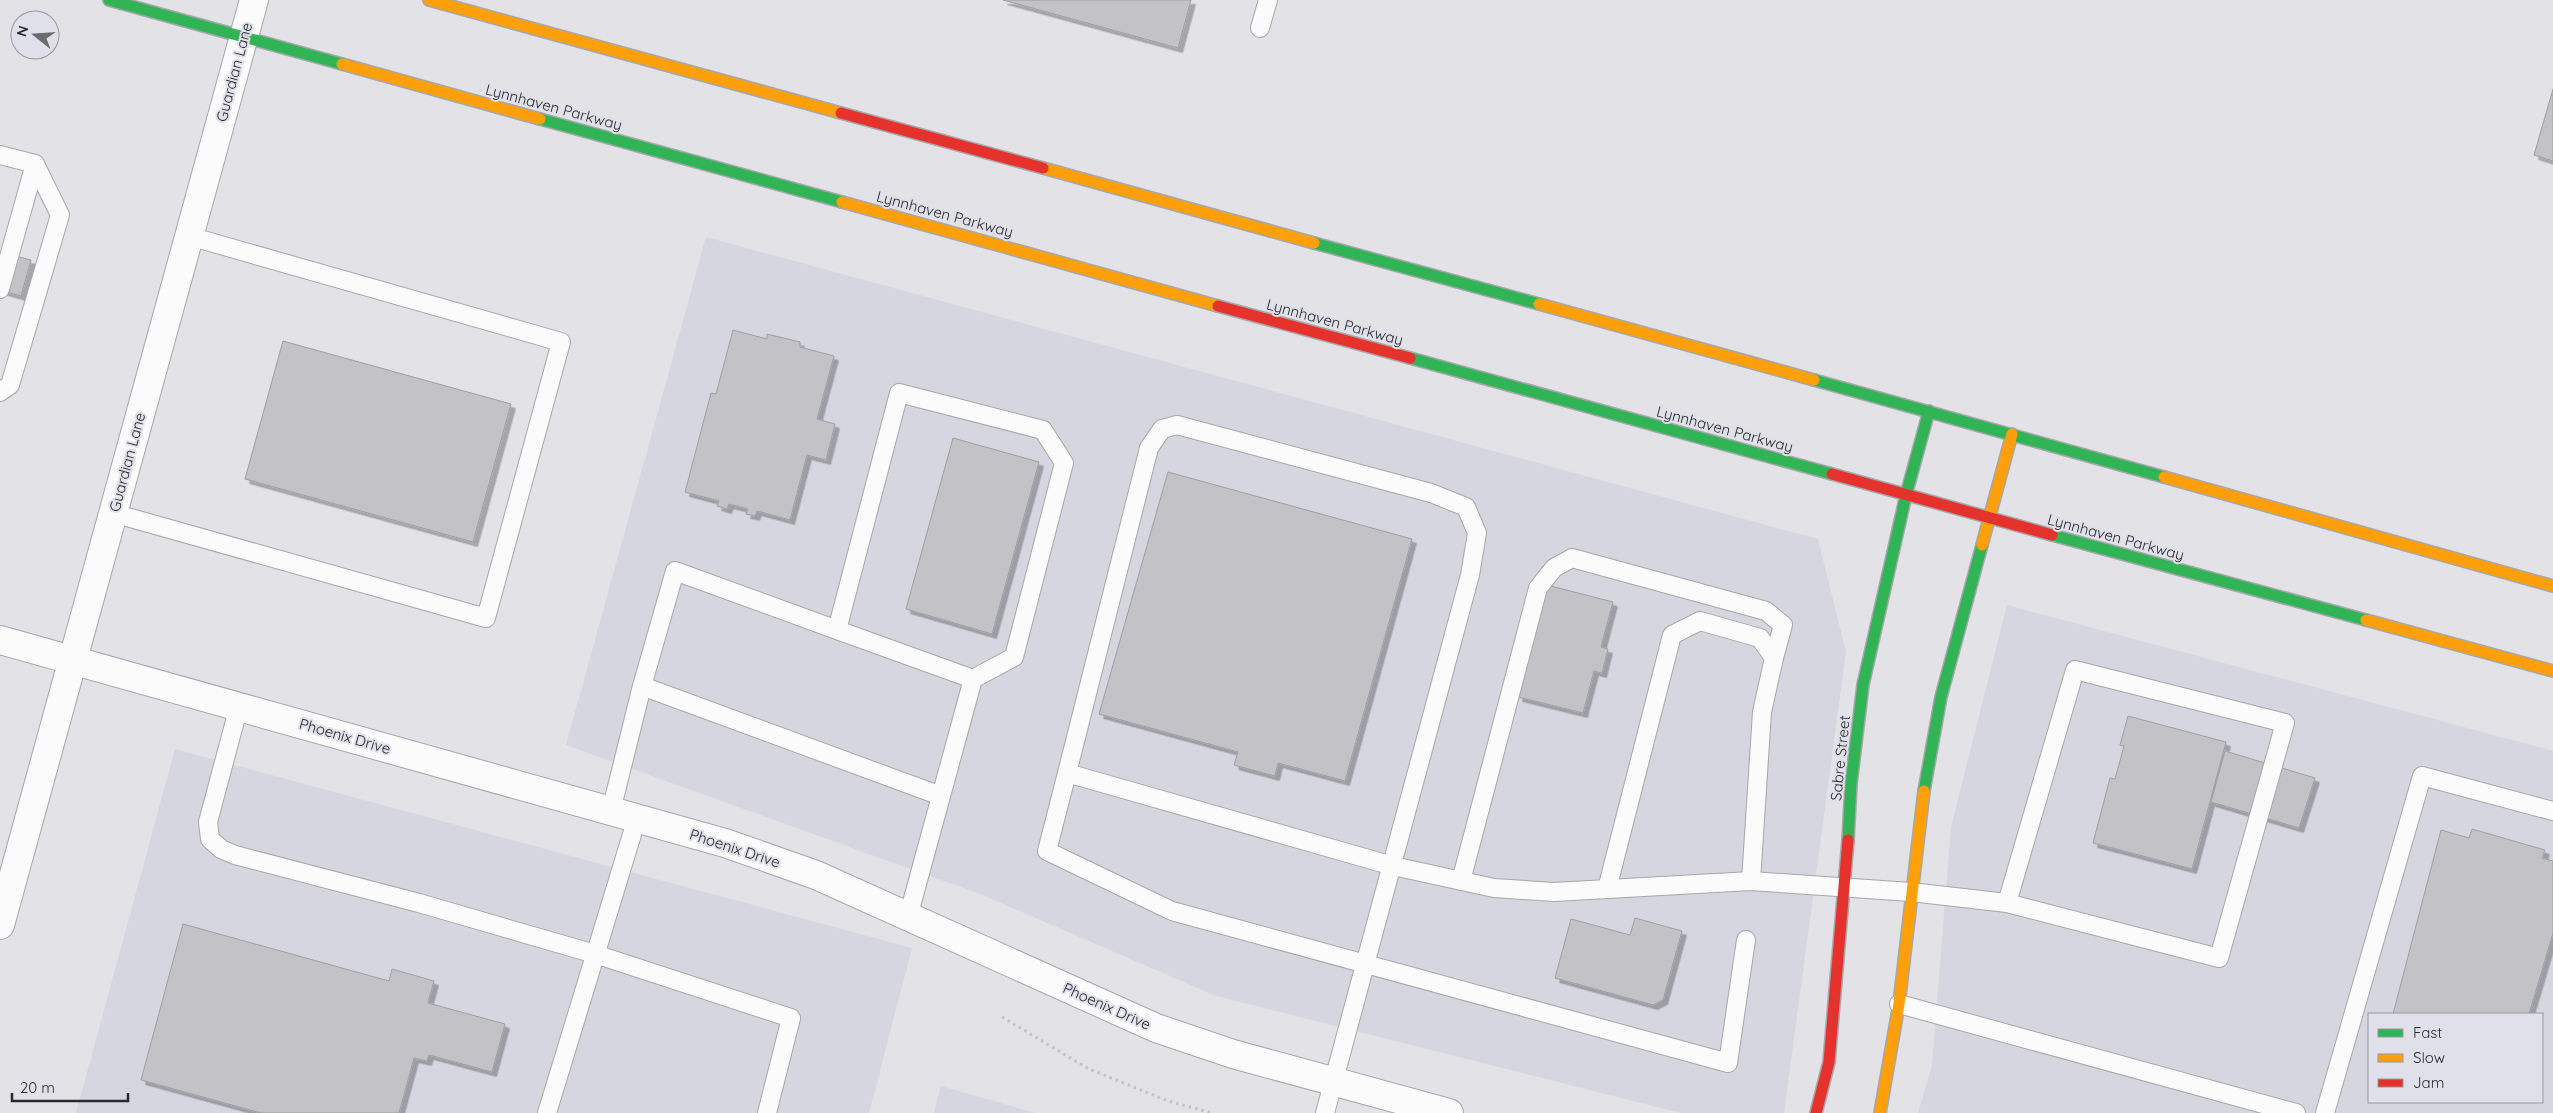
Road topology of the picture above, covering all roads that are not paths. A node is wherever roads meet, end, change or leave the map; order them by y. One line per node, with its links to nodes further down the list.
1 (110, 0): 6 (main road, Lynnhaven Parkway)
2 (254, 0): 6 (street, Guardian Lane)
3 (428, 0): 12 (main road)
4 (1268, 0): 5 (lane)
5 (1260, 28)
6 (244, 37): 9 (street, Guardian Lane); 14 (main road, Lynnhaven Parkway)
7 (0, 154): 8 (lane)
8 (35, 164): 10 (lane); 11 (lane)
9 (189, 236): 15 (street, Guardian Lane); 15 (lane)
10 (0, 289)
11 (0, 392)
12 (1929, 411): 13 (main road); 14 (main road, Sabre Street)
13 (2012, 434): 16 (main road); 17 (main road)
14 (1906, 495): 16 (main road, Lynnhaven Parkway); 34 (main road, Sabre Street)
15 (113, 513): 21 (street, Guardian Lane)
16 (1990, 518): 22 (main road, Lynnhaven Parkway); 36 (main road)
17 (2553, 586)
18 (837, 630): 23 (lane); 23 (lane); 24 (lane)
19 (0, 640): 21 (street, Phoenix Drive)
20 (1774, 658): 32 (lane); 33 (lane); 35 (lane)
21 (73, 660): 25 (street, Phoenix Drive); 39 (street, Guardian Lane)
22 (2553, 671)
23 (973, 679): 27 (lane)
24 (642, 686): 27 (lane); 29 (lane)
25 (239, 706): 29 (street, Phoenix Drive); 41 (lane)
26 (1067, 773): 31 (lane); 31 (lane); 42 (lane)
27 (941, 796): 38 (lane)
28 (2553, 810): 52 (lane)
29 (611, 811): 30 (street, Phoenix Drive)
30 (637, 818): 38 (street, Phoenix Drive); 41 (lane)
31 (1393, 866): 32 (lane); 42 (lane)
32 (1461, 881): 35 (lane)
33 (1751, 881): 34 (lane); 35 (lane)
34 (1845, 887): 36 (lane); 49 (main road, Sabre Street)
35 (1607, 889)
36 (1910, 892): 37 (lane); 43 (main road)
37 (2007, 903): 37 (lane)
38 (908, 917): 44 (street, Phoenix Drive)
39 (0, 925)
40 (1746, 940): 42 (lane)
41 (595, 954): 45 (lane); 46 (lane)
42 (1366, 964): 44 (lane)
43 (1899, 1004): 50 (main road); 51 (lane)
44 (1334, 1080): 47 (lane); 48 (street, Phoenix Drive)
45 (547, 1113)
46 (766, 1113)
47 (1325, 1113)
48 (1449, 1113)
49 (1816, 1113)
50 (1880, 1113)
51 (2296, 1113)
52 (2325, 1113)

